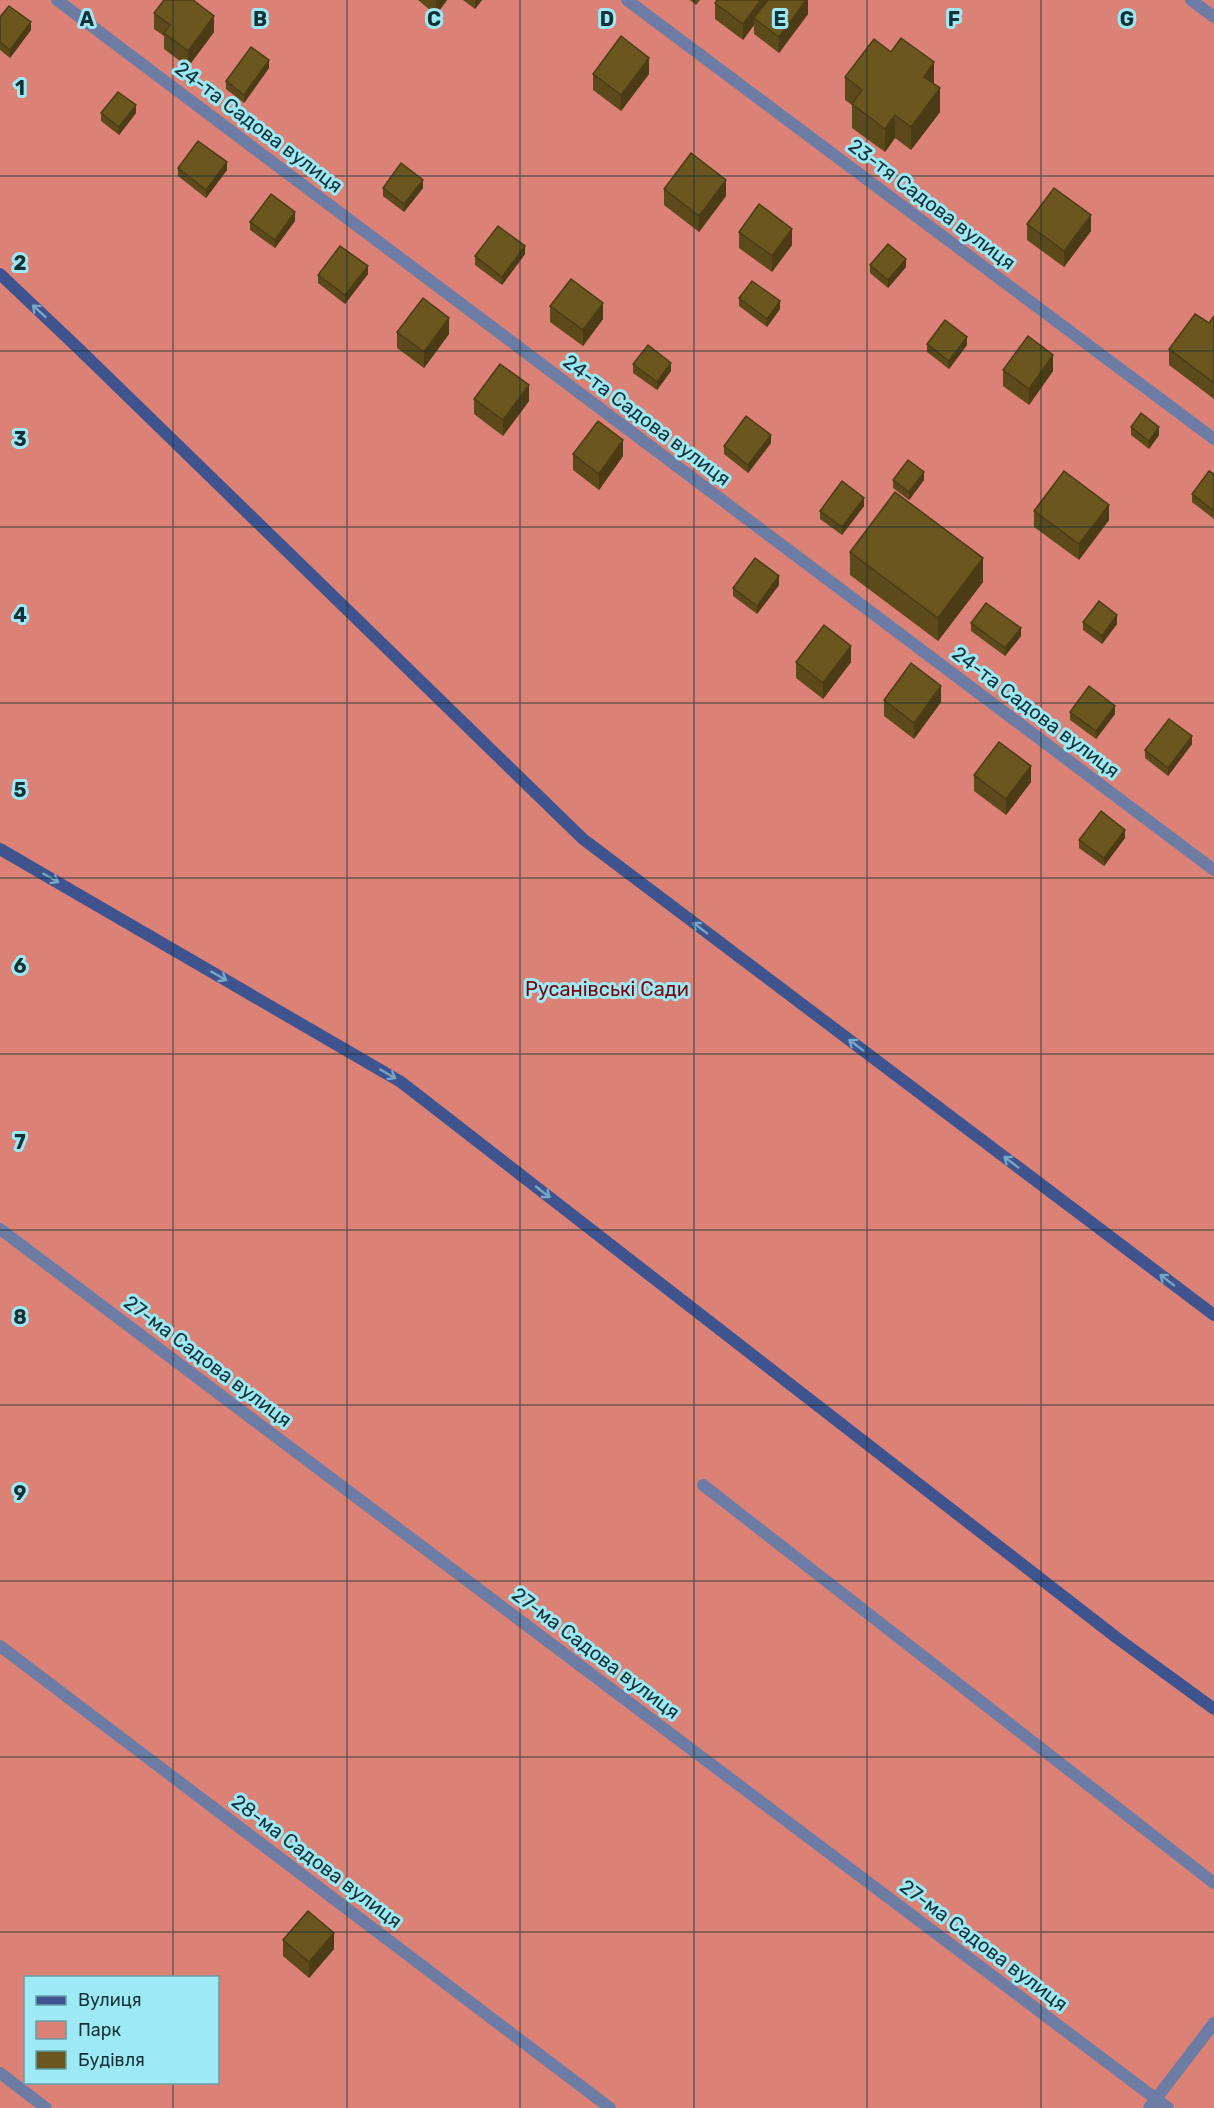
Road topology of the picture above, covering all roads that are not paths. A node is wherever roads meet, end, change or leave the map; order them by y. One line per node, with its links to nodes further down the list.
1 (57, 0): 8 (street, 24-та Садова вулиця)
2 (627, 0): 6 (street, 23-тя Садова вулиця)
3 (1191, 0): 4 (street)
4 (1214, 17)
5 (0, 274): 10 (main road, one-way to 5)
6 (1214, 439)
7 (0, 849): 13 (main road, one-way to 13)
8 (1214, 870)
9 (0, 1229): 17 (street, 27-ма Садова вулиця)
10 (1214, 1315)
11 (703, 1485): 14 (street)
12 (0, 1646): 19 (street, 28-ма Садова вулиця)
13 (1214, 1709)
14 (1214, 1882)
15 (1214, 2023): 17 (street)
16 (0, 2073): 18 (street)
17 (1152, 2103): 20 (street, 27-ма Садова вулиця)
18 (46, 2108)
19 (610, 2108)
20 (1168, 2108)

